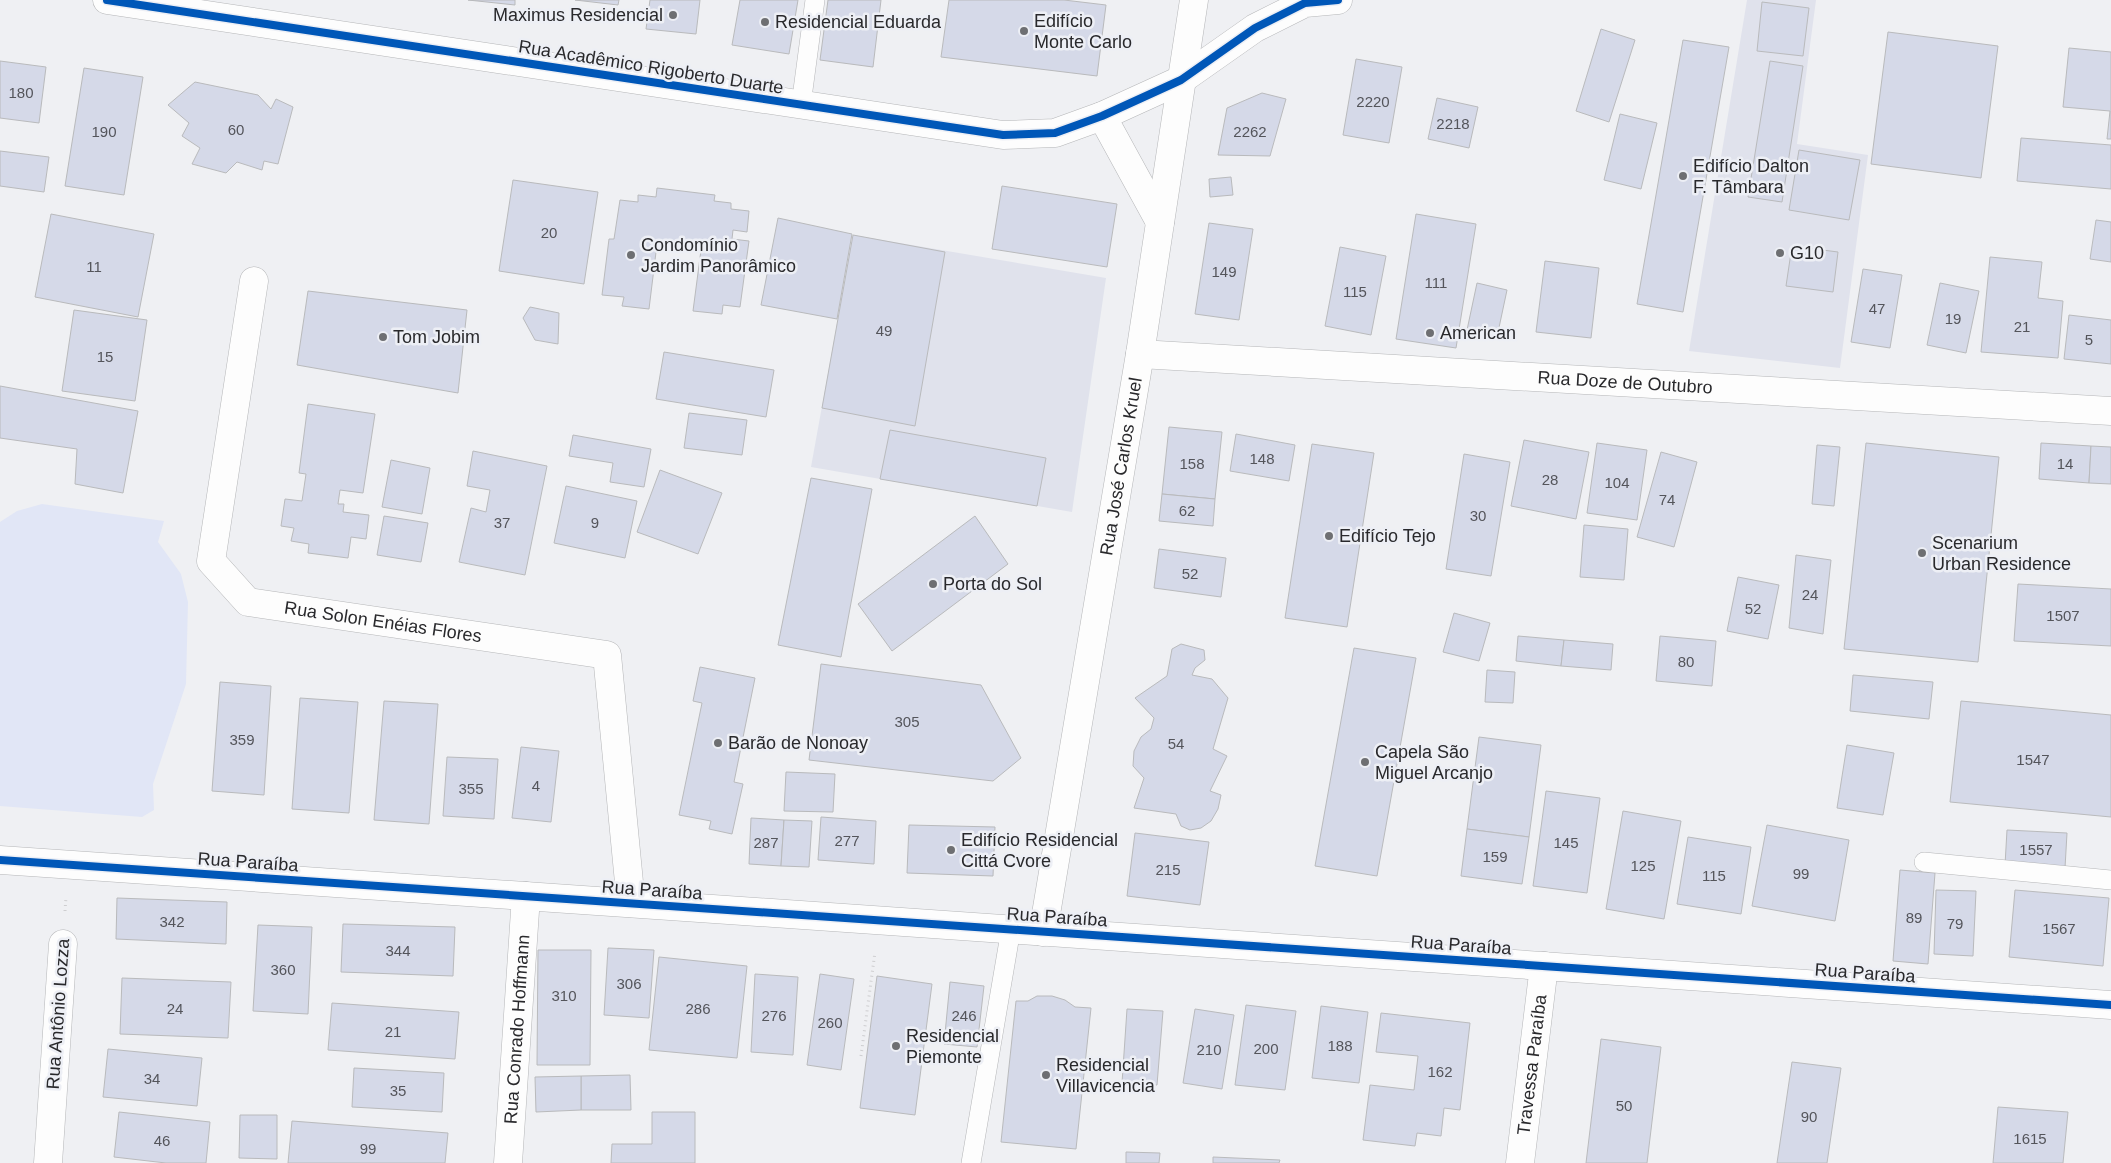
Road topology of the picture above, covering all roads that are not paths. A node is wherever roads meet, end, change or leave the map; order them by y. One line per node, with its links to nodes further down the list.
1 (107, 0): 6 (street, Rua Acadêmico Rigoberto Duarte)
2 (815, 0): 6 (lane)
3 (1194, 0): 5 (street, Rua José Carlos Kruel)
4 (1338, 0): 5 (street, Rua Acadêmico Rigoberto Duarte)
5 (1181, 80): 7 (street, Rua Acadêmico Rigoberto Duarte); 8 (street, Rua José Carlos Kruel)
6 (801, 105): 7 (street, Rua Acadêmico Rigoberto Duarte)
7 (1102, 116): 8 (street)
8 (1160, 222): 10 (street, Rua José Carlos Kruel)
9 (254, 281): 16 (street, Rua Solon Enéias Flores)
10 (1140, 354): 11 (street, Rua Doze de Outubro); 18 (street, Rua José Carlos Kruel)
11 (2111, 412)
12 (0, 860): 15 (street, Rua Paraíba)
13 (1924, 862): 14 (lane)
14 (2111, 880)
15 (526, 896): 16 (street, Rua Paraíba); 23 (street, Rua Conrado Hoffmann)
16 (631, 903): 17 (street, Rua Paraíba)
17 (1010, 929): 18 (street, Rua Paraíba); 24 (lane)
18 (1043, 932): 20 (street, Rua Paraíba)
19 (63, 944): 22 (street, Rua Antônio Lozza)
20 (1544, 966): 21 (street, Rua Paraíba); 25 (street, Travessa Paraíba)
21 (2111, 1005)
22 (48, 1163)
23 (508, 1163)
24 (971, 1163)
25 (1520, 1163)

